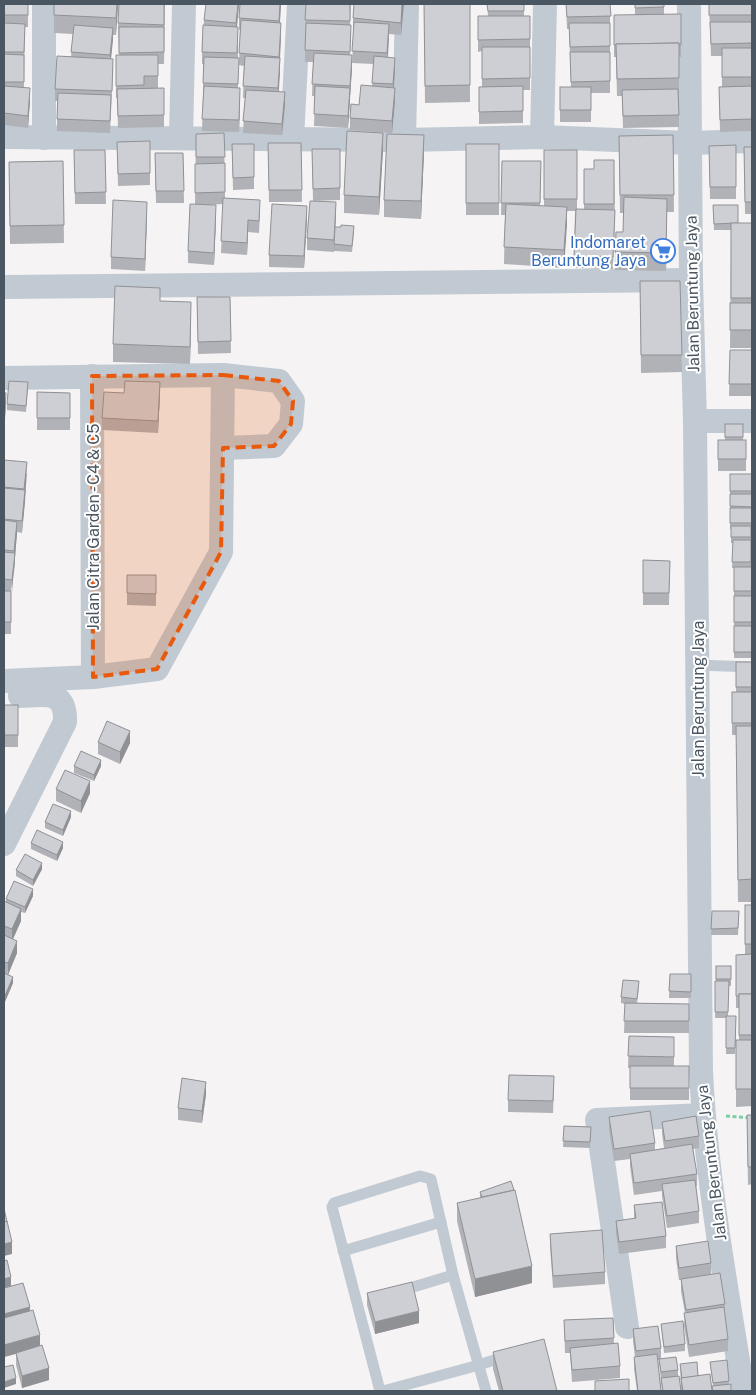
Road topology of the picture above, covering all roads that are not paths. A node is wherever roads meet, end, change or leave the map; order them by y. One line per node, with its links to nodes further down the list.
1 (44, 4): 9 (street)
2 (184, 4): 10 (street)
3 (299, 4): 11 (street)
4 (407, 4): 12 (street)
5 (545, 4): 8 (street)
6 (689, 4): 14 (street, Jalan Beruntung Jaya)
7 (4, 137): 9 (street)
8 (542, 137): 12 (street); 14 (street)
9 (44, 138): 10 (street)
10 (181, 138): 11 (street)
11 (292, 139): 12 (street)
12 (404, 140)
13 (752, 141): 14 (street)
14 (690, 142): 15 (street, Jalan Beruntung Jaya)
15 (691, 280): 16 (street); 20 (street, Jalan Beruntung Jaya)
16 (4, 287)
17 (224, 375): 18 (street); 22 (street); 22 (street)
18 (92, 376): 19 (street); 25 (street, Jalan Citra Garden - C4 & C5)
19 (4, 378)
20 (695, 421): 21 (street); 23 (street, Jalan Beruntung Jaya)
21 (752, 421)
22 (223, 448): 25 (street)
23 (697, 665): 24 (lane); 29 (street, Jalan Beruntung Jaya)
24 (752, 667)
25 (93, 677): 26 (street)
26 (4, 680)
27 (4, 696): 28 (street)
28 (4, 844)
29 (703, 1115): 34 (street); 39 (street, Jalan Beruntung Jaya)
30 (441, 1222): 31 (lane); 31 (lane); 32 (lane)
31 (343, 1251): 37 (lane)
32 (453, 1276): 33 (lane); 36 (lane)
33 (386, 1295)
34 (627, 1328)
35 (518, 1351): 36 (lane)
36 (479, 1365): 37 (lane); 38 (lane)
37 (382, 1391)
38 (486, 1391)
39 (743, 1391)

